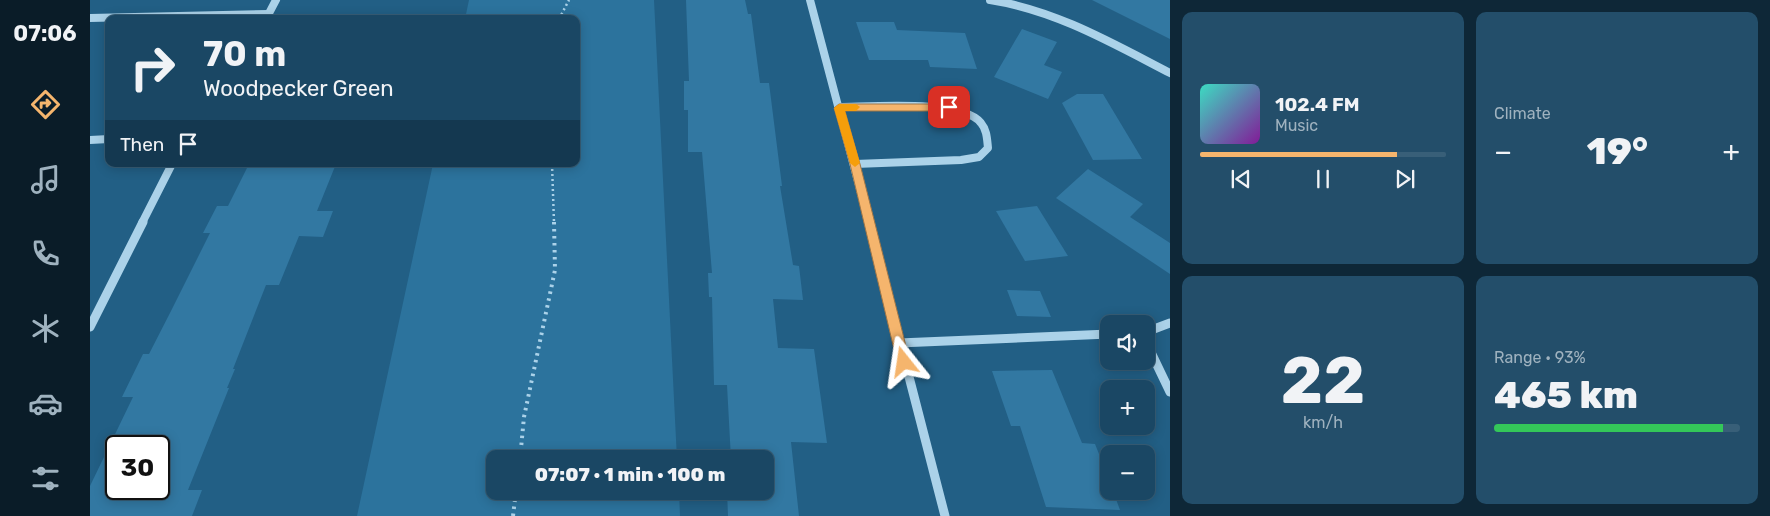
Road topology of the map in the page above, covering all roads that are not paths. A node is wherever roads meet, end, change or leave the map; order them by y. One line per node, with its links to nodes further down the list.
1 (276, 0): 4 (street)
2 (810, 0): 8 (street)
3 (990, 0): 7 (street)
4 (269, 15)
5 (90, 18): 6 (street)
6 (105, 18)
7 (1170, 73)
8 (839, 108): 11 (street); 11 (street)
9 (105, 139): 10 (street)
10 (90, 140)
11 (855, 164): 17 (street)
12 (170, 167): 14 (street)
13 (1170, 323): 15 (street)
14 (90, 328)
15 (1155, 329)
16 (1100, 334): 17 (street)
17 (899, 343): 20 (street)
18 (1155, 361): 19 (street)
19 (1170, 392)
20 (945, 516)

